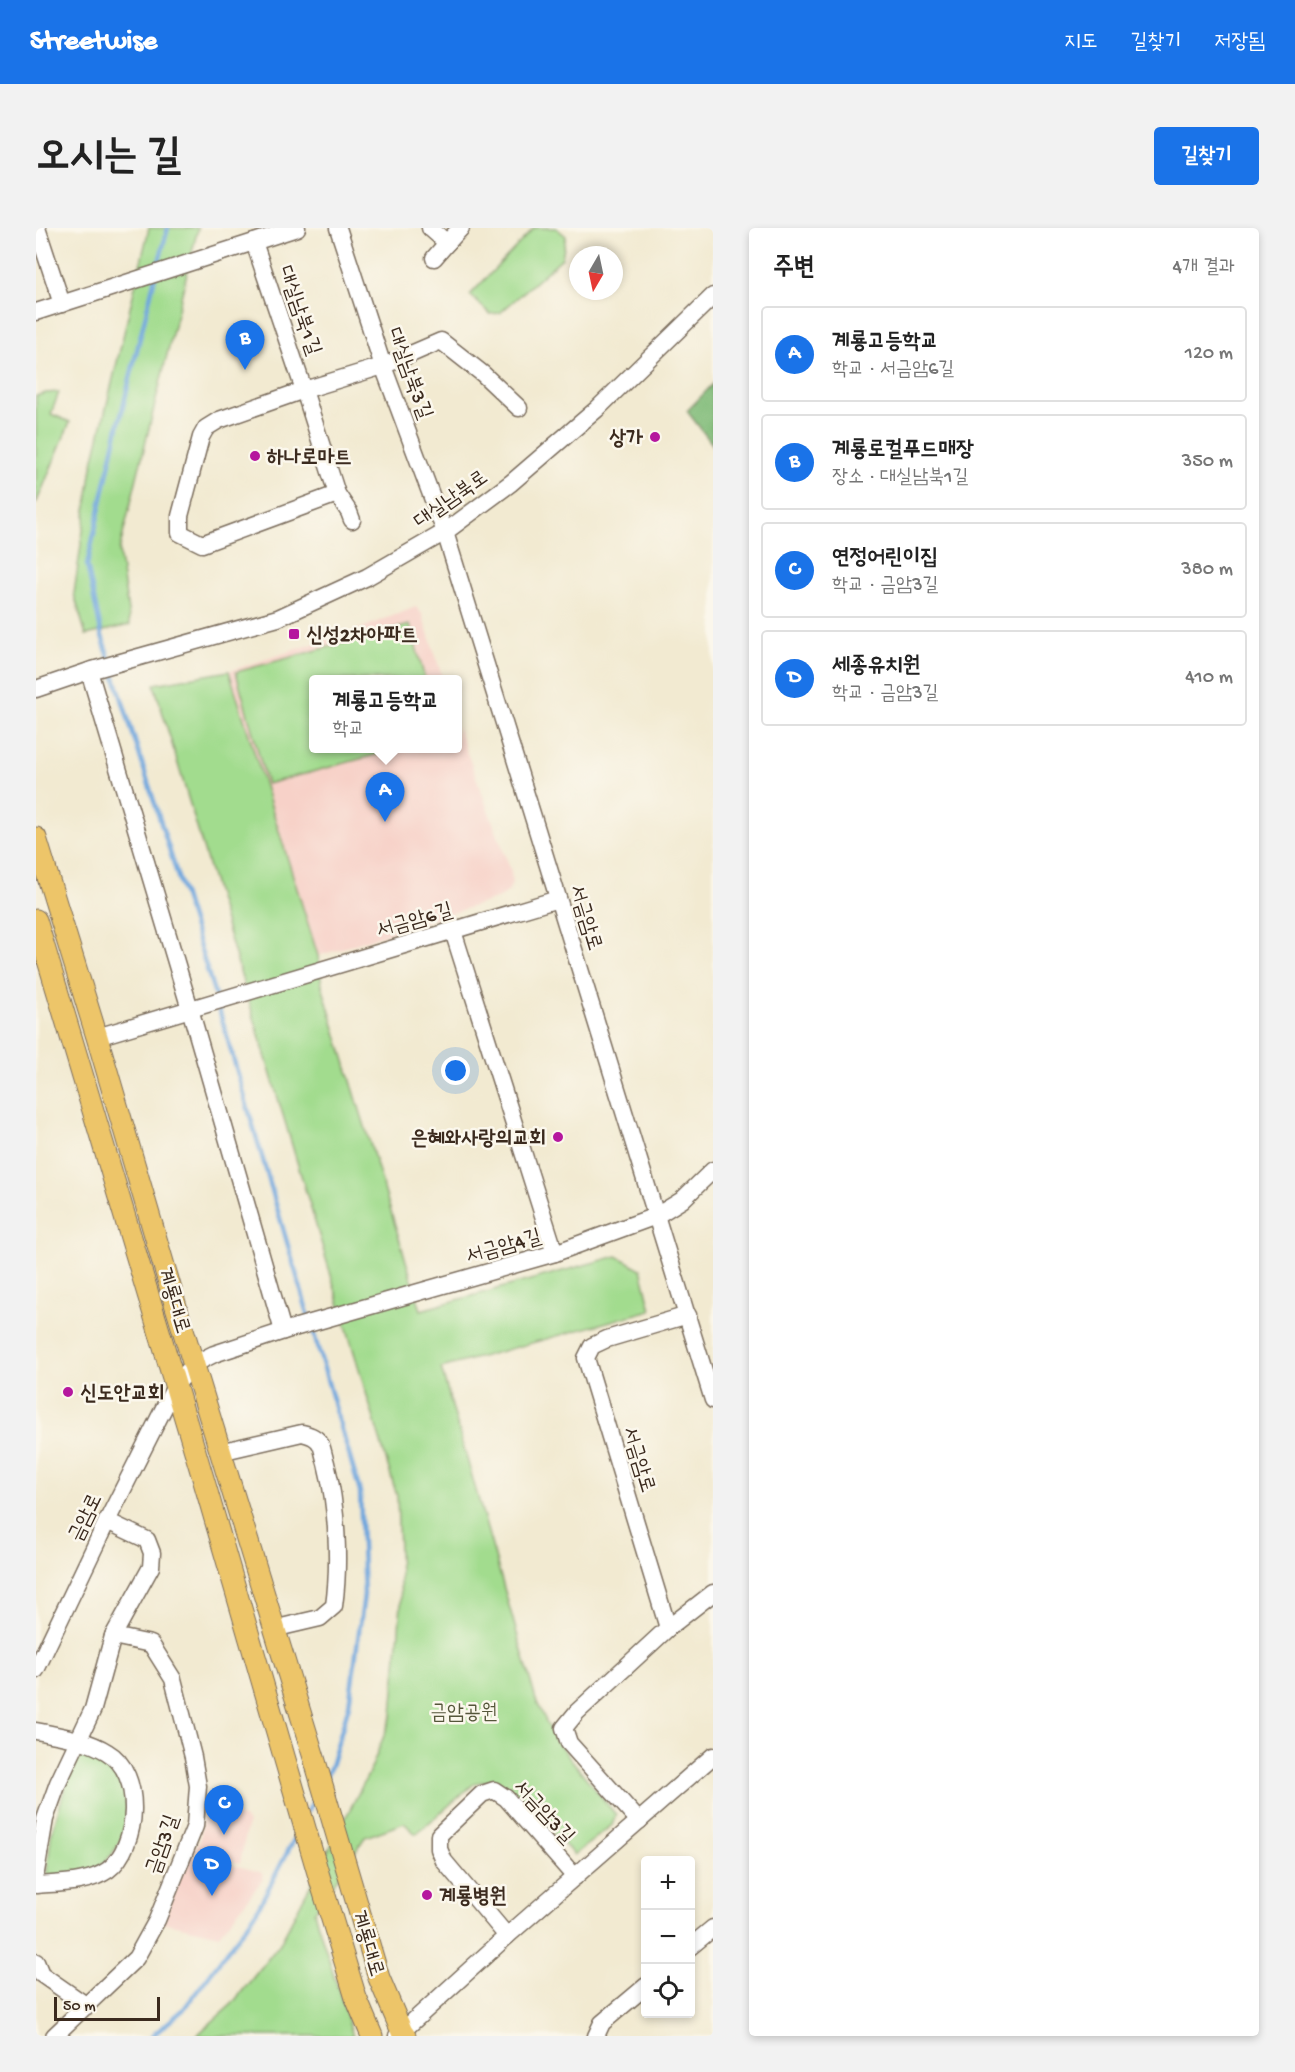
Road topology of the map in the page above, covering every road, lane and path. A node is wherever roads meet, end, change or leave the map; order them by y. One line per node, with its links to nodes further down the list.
1 (38, 228): 9 (street)
2 (297, 228): 6 (street)
3 (338, 228): 11 (street, 대실남북3길)
4 (430, 228): 5 (street)
5 (461, 228): 7 (street)
6 (254, 242): 9 (street); 12 (street, 대실남북1길)
7 (434, 258)
8 (713, 296): 16 (street, 대실남북로)
9 (62, 304): 10 (street)
10 (36, 312)
11 (383, 366): 12 (street); 13 (street); 16 (street, 대실남북3길)
12 (304, 390): 14 (street, 대실남북1길); 14 (street)
13 (519, 408)
14 (337, 494): 15 (street, 대실남북1길)
15 (352, 520)
16 (446, 532): 17 (street, 대실남북로); 20 (street, 서금암로)
17 (89, 671): 18 (street); 23 (street)
18 (36, 689)
19 (36, 838): 24 (main road, 계룡대로)
20 (558, 899): 22 (street, 서금암6길); 26 (street, 서금암로)
21 (36, 920): 31 (main road, 계룡대로)
22 (453, 931): 23 (street, 서금암6길); 27 (street)
23 (190, 1009): 24 (street); 29 (street)
24 (97, 1037): 30 (main road, 계룡대로)
25 (713, 1170): 26 (street, 서금암4길)
26 (656, 1216): 27 (street, 서금암4길); 28 (street, 서금암로)
27 (555, 1253): 29 (street, 서금암4길)
28 (688, 1315): 32 (street, 서금암로); 36 (street, 서금암로)
29 (286, 1330): 30 (street)
30 (194, 1364): 31 (street); 33 (main road, 계룡대로)
31 (175, 1386): 34 (street, 금암로); 55 (main road, 계룡대로)
32 (713, 1400)
33 (220, 1452): 37 (main road, 계룡대로); 37 (street)
34 (107, 1521): 38 (street); 39 (street, 금암로)
35 (713, 1593): 36 (street)
36 (668, 1628): 43 (street)
37 (273, 1629): 53 (main road, 계룡대로)
38 (113, 1636): 41 (street); 52 (street, 금암3길)
39 (36, 1670)
40 (36, 1731): 41 (street)
41 (77, 1740): 44 (street); 46 (street)
42 (713, 1756): 43 (street, 서금암3길)
43 (639, 1821): 45 (street, 서금암3길)
44 (36, 1872)
45 (575, 1877): 48 (street, 서금암3길); 48 (street, 서금암3길)
46 (36, 1885)
47 (713, 1928): 49 (street)
48 (507, 1936): 53 (street, 서금암3길)
49 (695, 1943)
50 (36, 1962): 52 (street)
51 (641, 1990): 56 (street)
52 (87, 2006): 54 (street, 금암3길)
53 (401, 2035)
54 (54, 2036)
55 (372, 2036)
56 (596, 2036)

